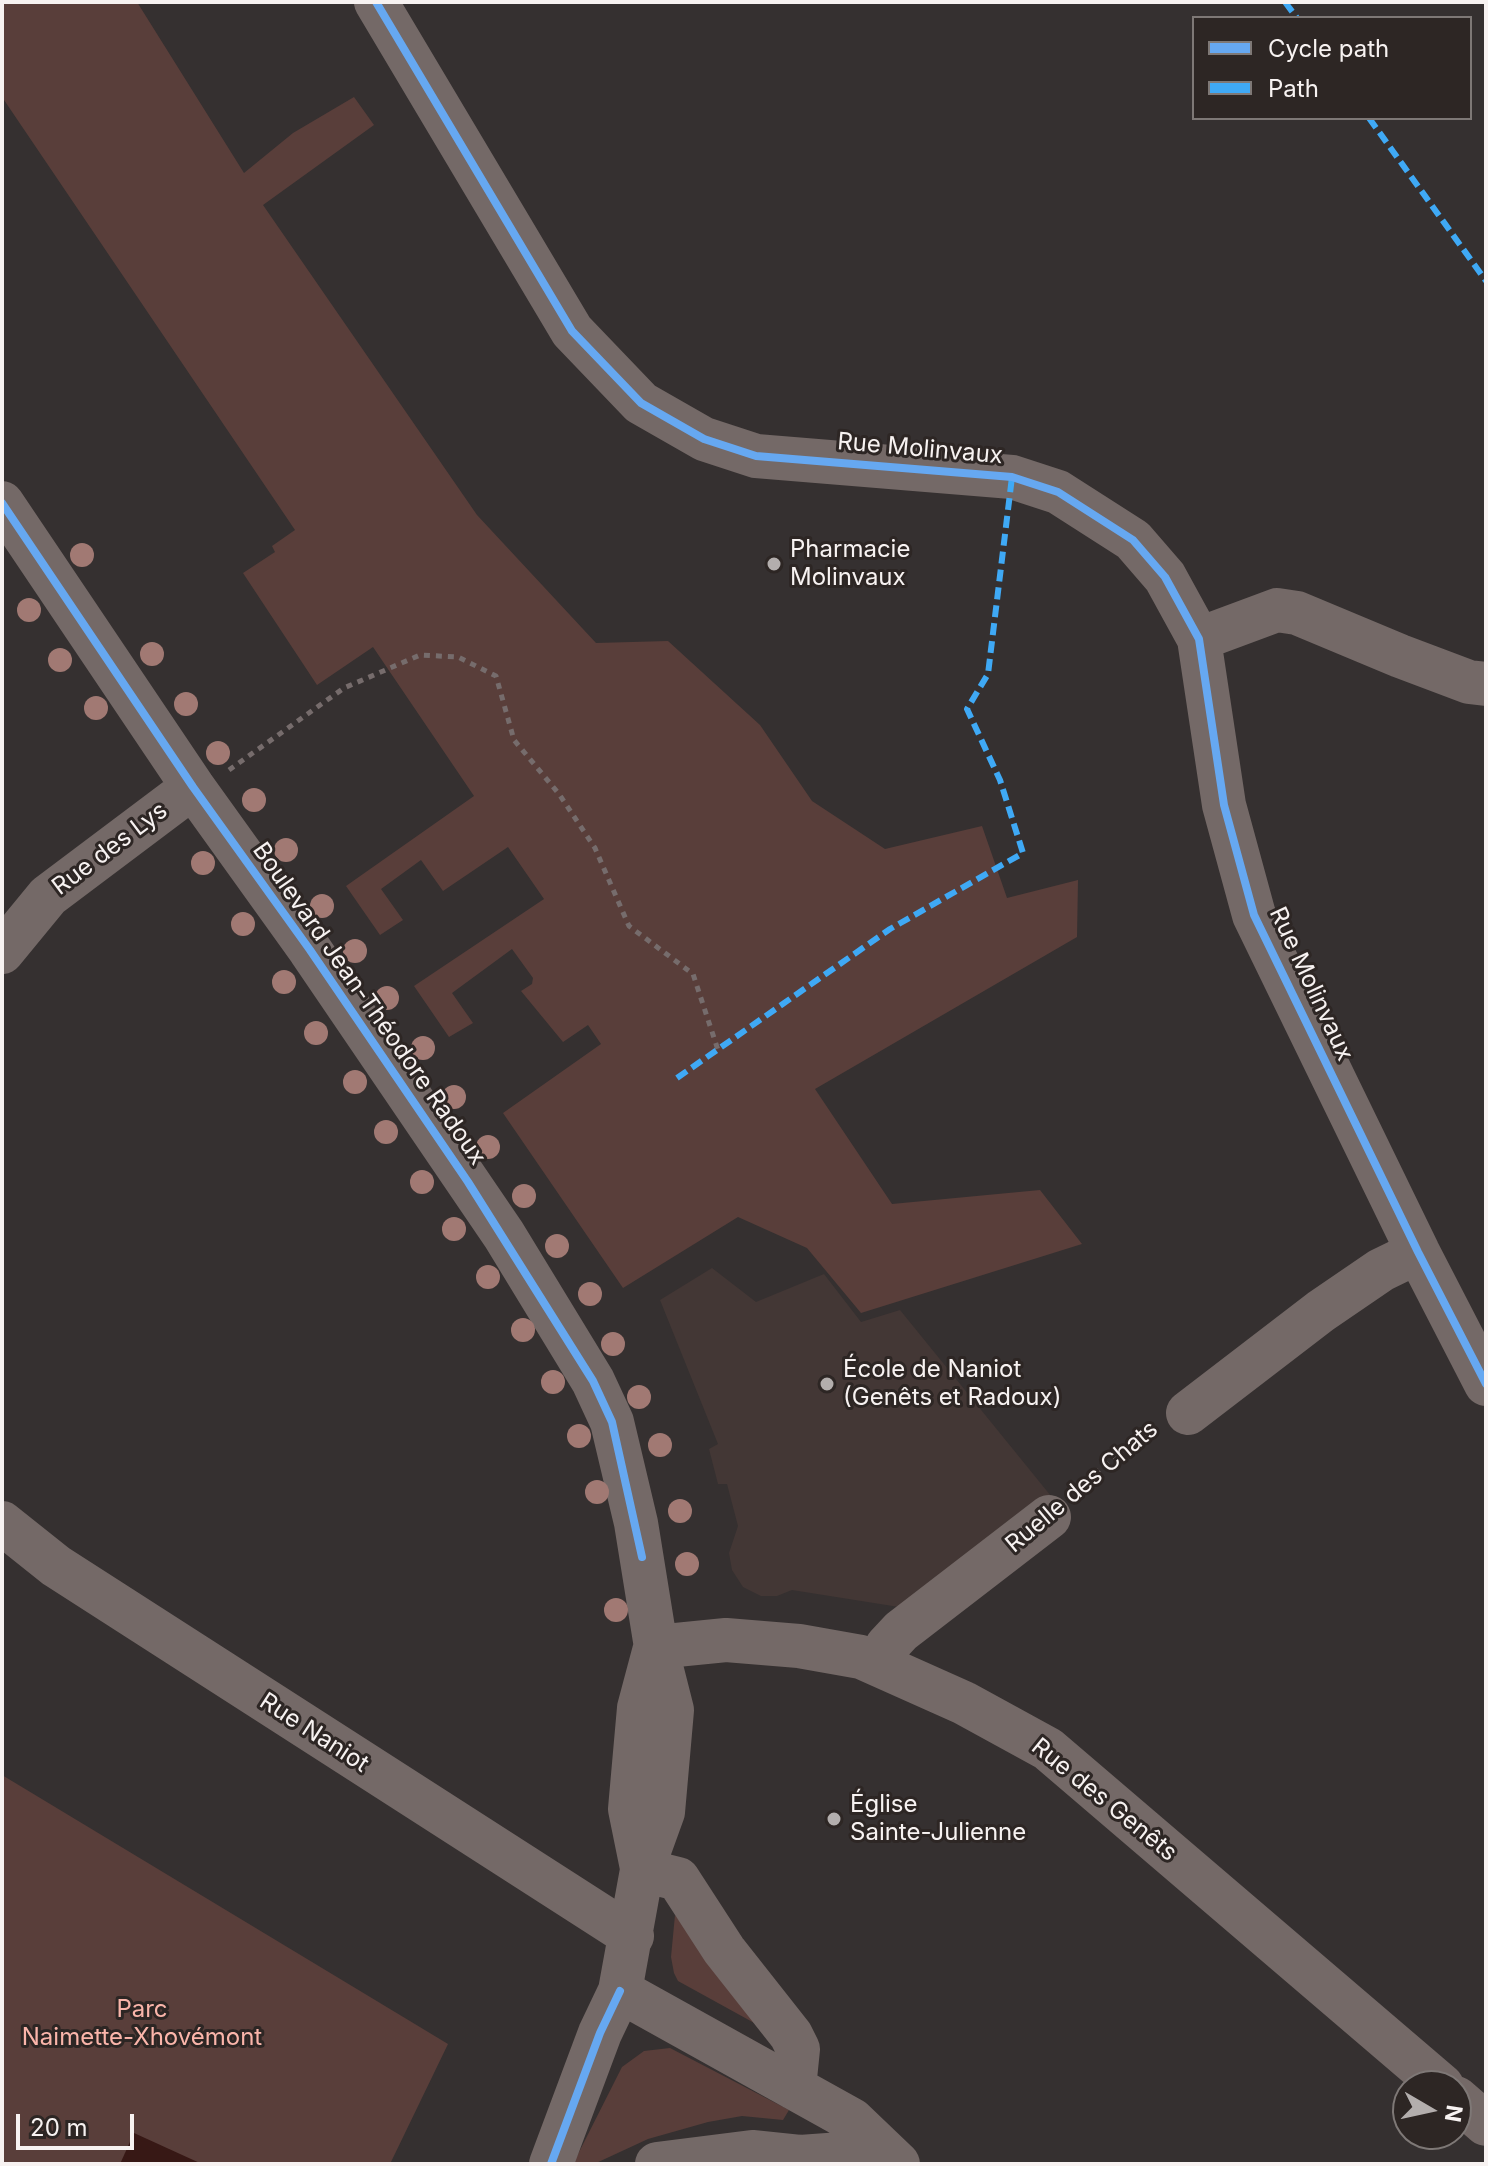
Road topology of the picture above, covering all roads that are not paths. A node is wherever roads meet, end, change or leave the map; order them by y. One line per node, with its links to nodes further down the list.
1 (376, 2): 3 (street, Rue Molinvaux)
2 (2, 503): 5 (street, Boulevard Jean-Théodore Radoux)
3 (1199, 639): 4 (street); 7 (street, Rue Molinvaux)
4 (1486, 684)
5 (195, 790): 6 (street, Rue des Lys); 12 (street, Boulevard Jean-Théodore Radoux)
6 (2, 952)
7 (1418, 1252): 8 (street, Rue Molinvaux); 9 (street, Ruelle des Chats)
8 (1486, 1384)
9 (1188, 1413)
10 (1049, 1517): 13 (street, Ruelle des Chats)
11 (2, 1523): 15 (street, Rue Naniot)
12 (656, 1647): 13 (street, Rue des Genêts); 14 (street, Boulevard Jean-Théodore Radoux)
13 (880, 1663): 17 (street, Rue des Genêts)
14 (642, 1870): 15 (street, Boulevard Jean-Théodore Radoux); 18 (street)
15 (632, 1936): 16 (street, Boulevard Jean-Théodore Radoux)
16 (620, 1991): 18 (street); 20 (street, Boulevard Jean-Théodore Radoux)
17 (1423, 2070)
18 (794, 2088): 19 (street)
19 (891, 2157): 21 (street)
20 (551, 2164)
21 (657, 2164)

